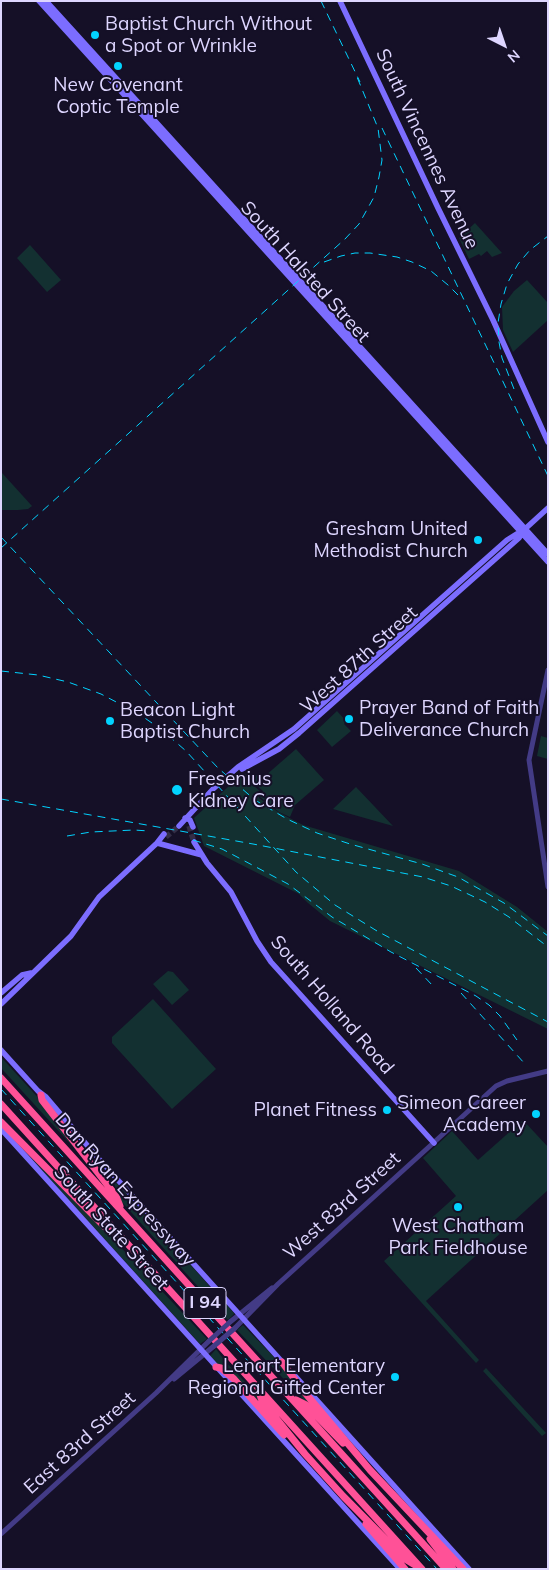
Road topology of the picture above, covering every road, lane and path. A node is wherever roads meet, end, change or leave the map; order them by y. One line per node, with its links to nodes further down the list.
1 (39, 1): 6 (main road, South Halsted Street)
2 (46, 1): 6 (main road, South Halsted Street)
3 (340, 1): 4 (main road, South Vincennes Avenue)
4 (548, 442)
5 (547, 509): 6 (main road, West 87th Street)
6 (522, 531): 7 (main road, South Halsted Street); 8 (main road, South Halsted Street); 10 (main road, West 87th Street)
7 (548, 554)
8 (548, 562)
9 (548, 670): 17 (street)
10 (185, 818): 11 (main road, West 87th Street); 12 (main road)
11 (178, 824)
12 (191, 827)
13 (165, 836): 15 (main road)
14 (196, 842): 16 (main road, South Holland Road)
15 (157, 843): 16 (main road); 18 (main road)
16 (202, 855): 28 (main road, South Holland Road)
17 (548, 887)
18 (31, 973): 19 (main road); 20 (main road)
19 (1, 993)
20 (1, 1004)
21 (1, 1050): 24 (main road)
22 (548, 1071): 28 (street, West 83rd Street)
23 (1, 1078): 29 (highway, Dan Ryan Expressway / I 94)
24 (41, 1095): 29 (highway); 32 (main road)
25 (1, 1104): 30 (highway, Dan Ryan Expressway / I 94)
26 (1, 1122): 30 (highway)
27 (1, 1129): 34 (main road, South State Street)
28 (434, 1142): 31 (street, West 83rd Street)
29 (122, 1211): 40 (highway, Dan Ryan Expressway / I 94)
30 (122, 1237): 38 (highway, Dan Ryan Expressway / I 94)
31 (278, 1284): 32 (street, West 83rd Street); 33 (street, West 83rd Street)
32 (239, 1314): 33 (main road); 34 (street, West 83rd Street, bridge)
33 (244, 1319): 35 (street, West 83rd Street, bridge); 36 (main road)
34 (201, 1349): 35 (main road, South State Street); 39 (street, East 83rd Street)
35 (206, 1354): 37 (main road, South State Street); 39 (street, East 83rd Street)
36 (282, 1362): 42 (highway); 52 (main road)
37 (216, 1366): 41 (highway); 46 (main road, South State Street)
38 (256, 1386): 41 (highway); 48 (highway, Dan Ryan Expressway / I 94)
39 (156, 1393): 45 (street, East 83rd Street)
40 (289, 1395): 42 (highway); 49 (highway, Dan Ryan Expressway / I 94)
41 (305, 1454): 43 (highway)
42 (370, 1470): 44 (highway)
43 (344, 1496): 47 (highway); 48 (highway)
44 (406, 1510): 50 (highway); 51 (highway)
45 (1, 1534)
46 (400, 1569)
47 (405, 1569)
48 (422, 1569)
49 (446, 1569)
50 (453, 1569)
51 (463, 1569)
52 (469, 1569)

